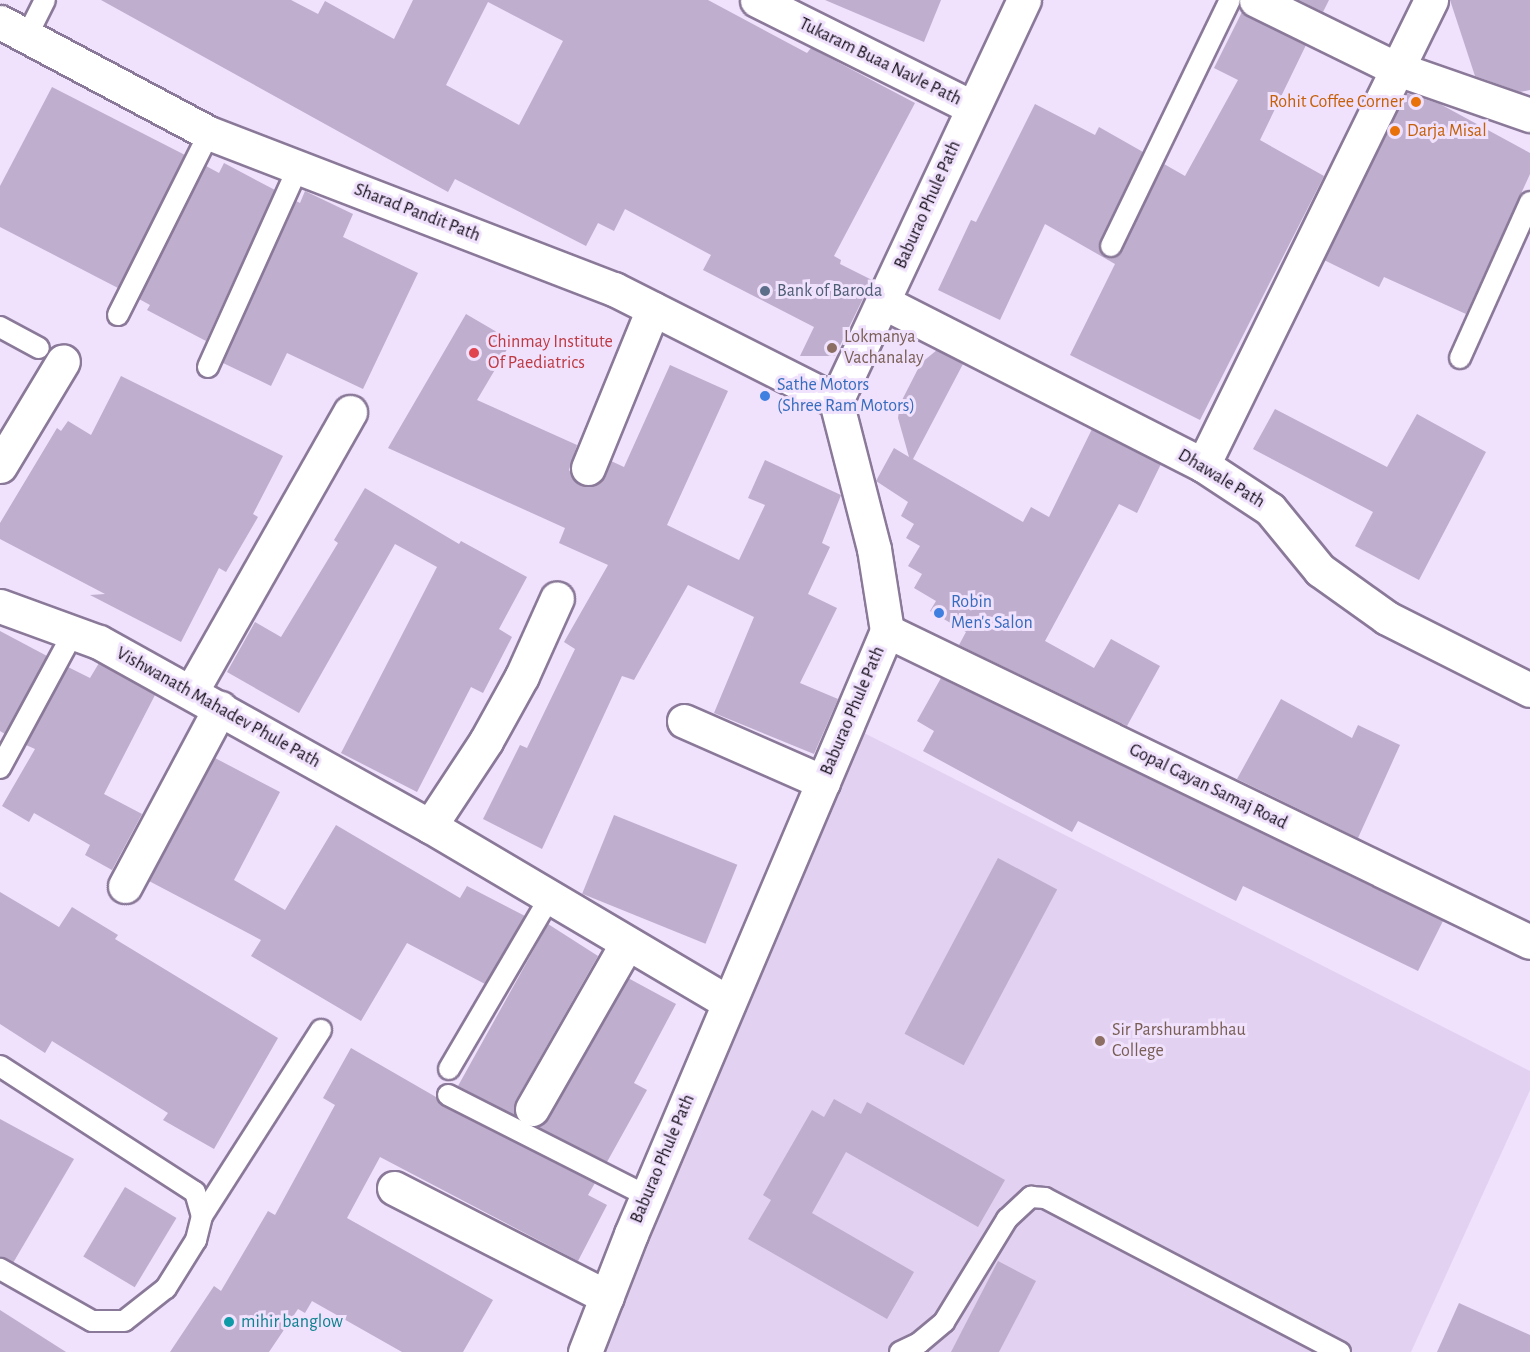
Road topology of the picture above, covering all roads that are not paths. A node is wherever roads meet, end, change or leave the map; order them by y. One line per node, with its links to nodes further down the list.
1 (45, 0): 7 (lane)
2 (757, 0): 9 (street, Tukaram Buaa Navle Path)
3 (1024, 0): 9 (street, Baburao Phule Path)
4 (1230, 0): 14 (lane)
5 (1256, 0): 8 (street)
6 (1431, 0): 8 (street)
7 (14, 29): 11 (street, Sharad Pandit Path)
8 (1395, 68): 10 (street); 24 (street)
9 (972, 107): 15 (street, Baburao Phule Path)
10 (1530, 116)
11 (209, 133): 12 (street, Sharad Pandit Path); 17 (lane)
12 (298, 168): 16 (street, Sharad Pandit Path); 21 (lane)
13 (1530, 202): 20 (lane)
14 (1111, 246)
15 (885, 303): 22 (street, Baburao Phule Path); 24 (street, Dhawale Path)
16 (653, 309): 22 (street, Sharad Pandit Path); 26 (street)
17 (118, 315)
18 (0, 327): 19 (lane)
19 (51, 355): 25 (street)
20 (1460, 358)
21 (208, 367)
22 (836, 401): 29 (street, Baburao Phule Path)
23 (350, 412): 32 (street)
24 (1203, 465): 31 (street, Dhawale Path)
25 (0, 466)
26 (588, 468)
27 (557, 598): 37 (street)
28 (0, 606): 30 (street, Vishwanath Mahadev Phule Path)
29 (887, 631): 36 (street, Baburao Phule Path); 40 (street, Gopal Gayan Samaj Road)
30 (73, 633): 32 (street, Vishwanath Mahadev Phule Path); 35 (lane)
31 (1530, 690)
32 (191, 692): 33 (street, Vishwanath Mahadev Phule Path)
33 (220, 708): 37 (street, Vishwanath Mahadev Phule Path); 38 (street)
34 (684, 721): 36 (street)
35 (0, 768)
36 (823, 782): 42 (street, Baburao Phule Path)
37 (429, 826): 39 (street, Vishwanath Mahadev Phule Path)
38 (125, 886)
39 (550, 897): 41 (street, Vishwanath Mahadev Phule Path); 45 (lane)
40 (1530, 942)
41 (627, 943): 42 (street, Vishwanath Mahadev Phule Path); 47 (street)
42 (729, 1003): 49 (street, Baburao Phule Path)
43 (321, 1030): 50 (lane)
44 (0, 1066): 50 (lane)
45 (449, 1069)
46 (448, 1095): 49 (lane)
47 (532, 1109)
48 (394, 1188): 52 (street)
49 (647, 1196): 52 (street, Baburao Phule Path)
50 (202, 1216): 51 (lane)
51 (0, 1269)
52 (606, 1297): 53 (street, Baburao Phule Path)
53 (585, 1352)
54 (900, 1352): 55 (lane)
55 (1340, 1352)

